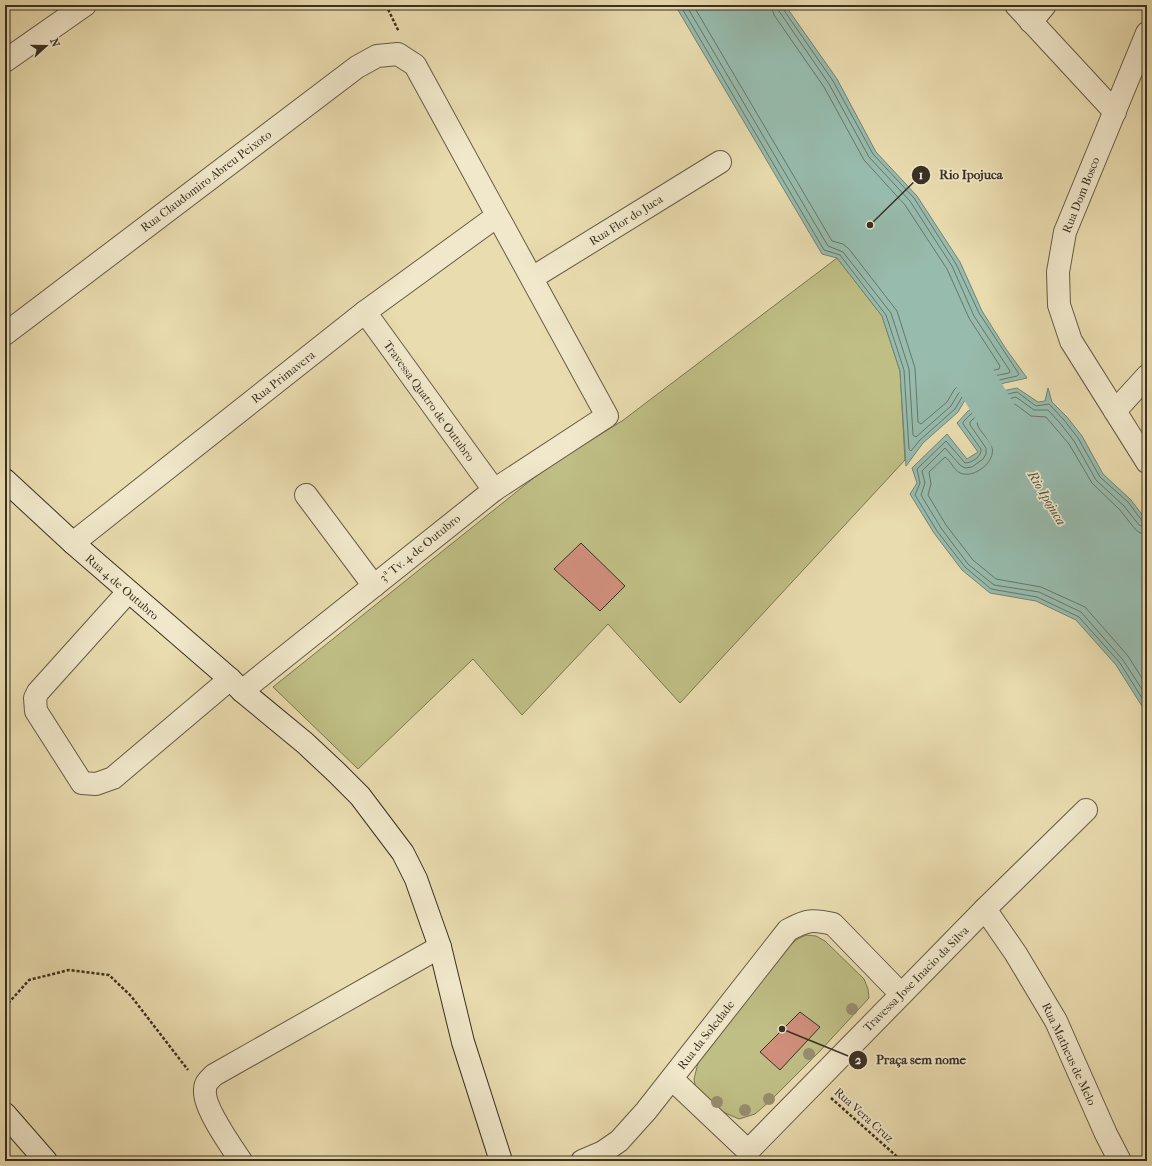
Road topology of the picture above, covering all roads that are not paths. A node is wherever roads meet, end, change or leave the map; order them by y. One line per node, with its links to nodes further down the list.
1 (85, 5): 6 (street)
2 (1016, 5): 4 (street)
3 (1045, 5): 4 (street)
4 (1031, 22): 7 (street)
5 (1147, 33): 7 (street, Rua Dom Bosco)
6 (5, 61)
7 (1115, 112): 14 (street, Rua Dom Bosco)
8 (720, 162): 10 (street, Rua Flor do Juca)
9 (497, 216): 10 (street); 11 (street, Rua Primavera); 12 (street, Rua Claudomiro Abreu Peixoto)
10 (532, 278): 17 (street, 3ª Tv. 4 de Outubro)
11 (365, 312): 17 (street, Travessa Quatro de Outubro); 19 (street, Rua Primavera)
12 (5, 334)
13 (1147, 376): 14 (street)
14 (1115, 411): 15 (street, Rua Dom Bosco)
15 (1147, 462)
16 (5, 480): 19 (street, Rua 4 de Outubro)
17 (494, 490): 20 (street, 3ª Tv. 4 de Outubro)
18 (306, 495): 20 (street)
19 (73, 543): 21 (street, Rua 4 de Outubro)
20 (374, 586): 22 (street, 3ª Tv. 4 de Outubro)
21 (128, 592): 22 (street, Rua 4 de Outubro); 22 (street, 3ª Tv. 4 de Outubro)
22 (236, 685): 25 (street, Rua 4 de Outubro)
23 (1086, 810): 24 (street, Travessa Jose Inacio da Silva)
24 (984, 909): 26 (street, Travessa Jose Inacio da Silva); 33 (street, Rua Matheus de Melo)
25 (440, 947): 30 (street); 31 (street, Rua 4 de Outubro)
26 (901, 994): 27 (street, Travessa Jose Inacio da Silva); 27 (street, Rua da Soledade)
27 (672, 1079): 32 (street, Rua da Soledade)
28 (5, 1114): 29 (street)
29 (46, 1161)
30 (241, 1161)
31 (501, 1161)
32 (582, 1161)
33 (1120, 1161)

